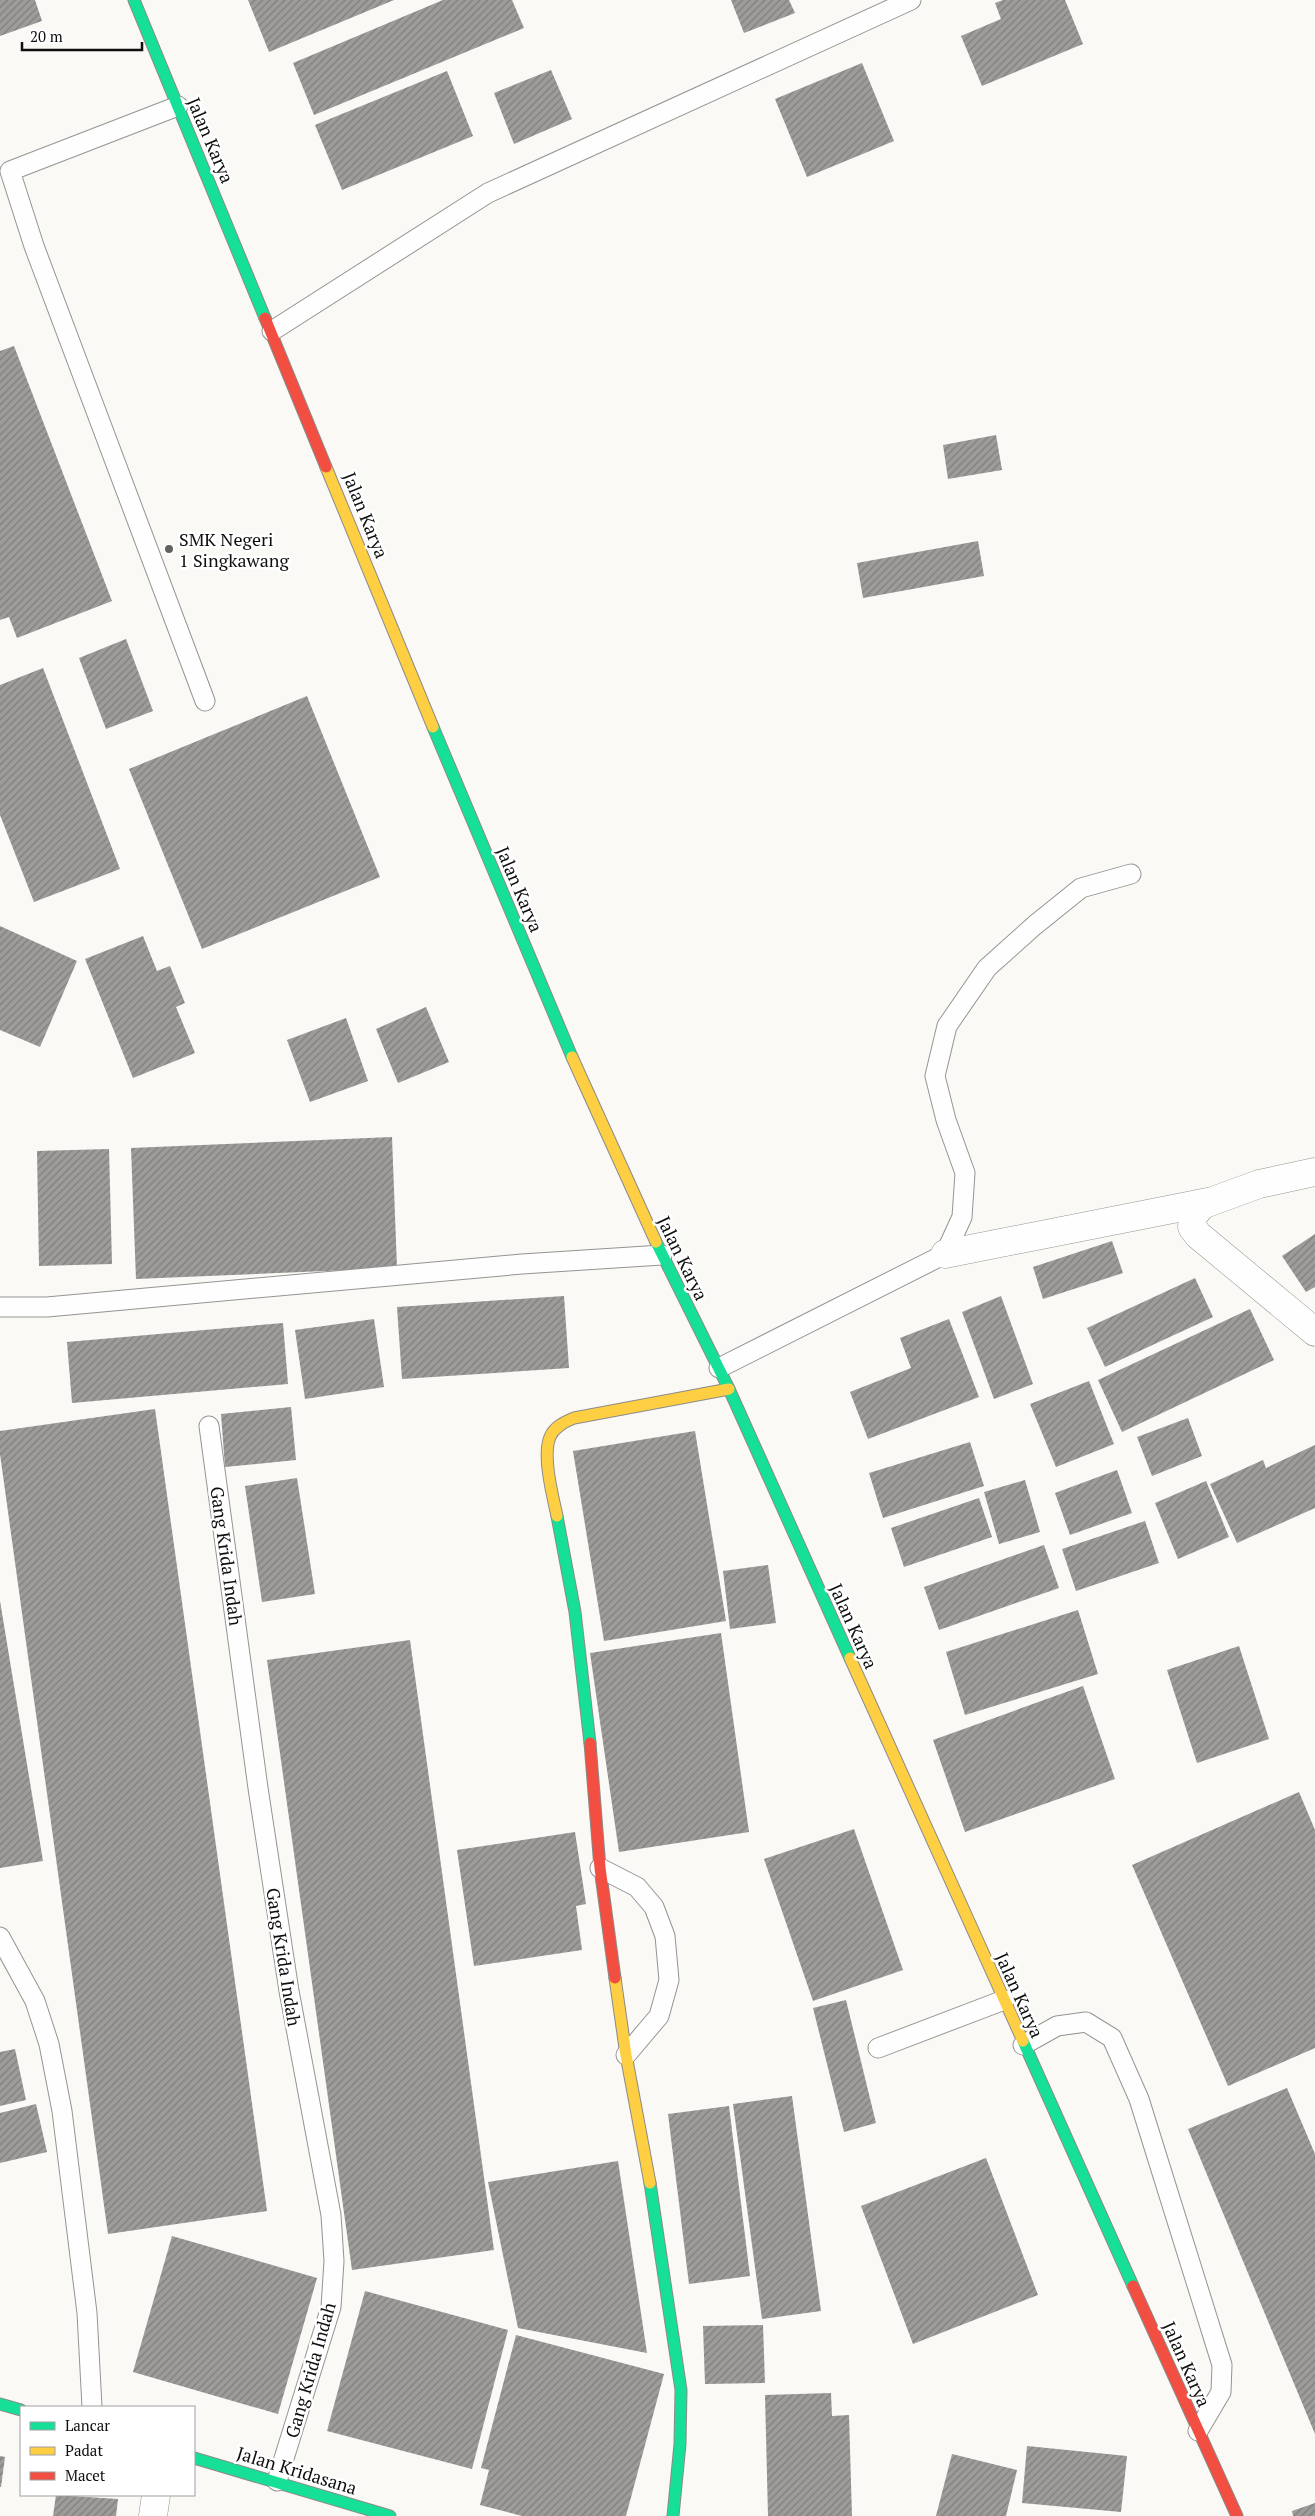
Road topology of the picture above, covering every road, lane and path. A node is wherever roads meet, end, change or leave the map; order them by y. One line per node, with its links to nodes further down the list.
1 (134, 0): 3 (street, Jalan Karya)
2 (911, 0): 5 (lane)
3 (178, 106): 4 (lane); 5 (street, Jalan Karya)
4 (5, 172): 6 (lane)
5 (272, 331): 11 (street, Jalan Karya)
6 (205, 700)
7 (1131, 874): 10 (lane)
8 (1315, 1172): 9 (street)
9 (1208, 1202): 10 (street); 13 (street)
10 (945, 1254): 14 (lane)
11 (662, 1255): 12 (lane); 14 (street, Jalan Karya)
12 (0, 1308)
13 (1315, 1332)
14 (719, 1368): 15 (street, Jalan Karya)
15 (729, 1389): 17 (street); 19 (street, Jalan Karya)
16 (209, 1426): 28 (lane, Gang Krida Indah)
17 (600, 1868): 22 (street); 22 (lane)
18 (0, 1937): 24 (lane)
19 (1004, 2000): 20 (street, Jalan Karya); 21 (lane)
20 (1024, 2044): 26 (street, Jalan Karya); 26 (lane)
21 (878, 2048)
22 (626, 2055): 32 (street)
23 (0, 2404): 25 (street)
24 (92, 2406)
25 (20, 2410)
26 (1198, 2431): 33 (street, Jalan Karya)
27 (195, 2458): 28 (street, Jalan Kridasana)
28 (278, 2481): 31 (street, Jalan Kridasana)
29 (156, 2496): 30 (street)
30 (153, 2516)
31 (390, 2516)
32 (673, 2516)
33 (1237, 2516)

